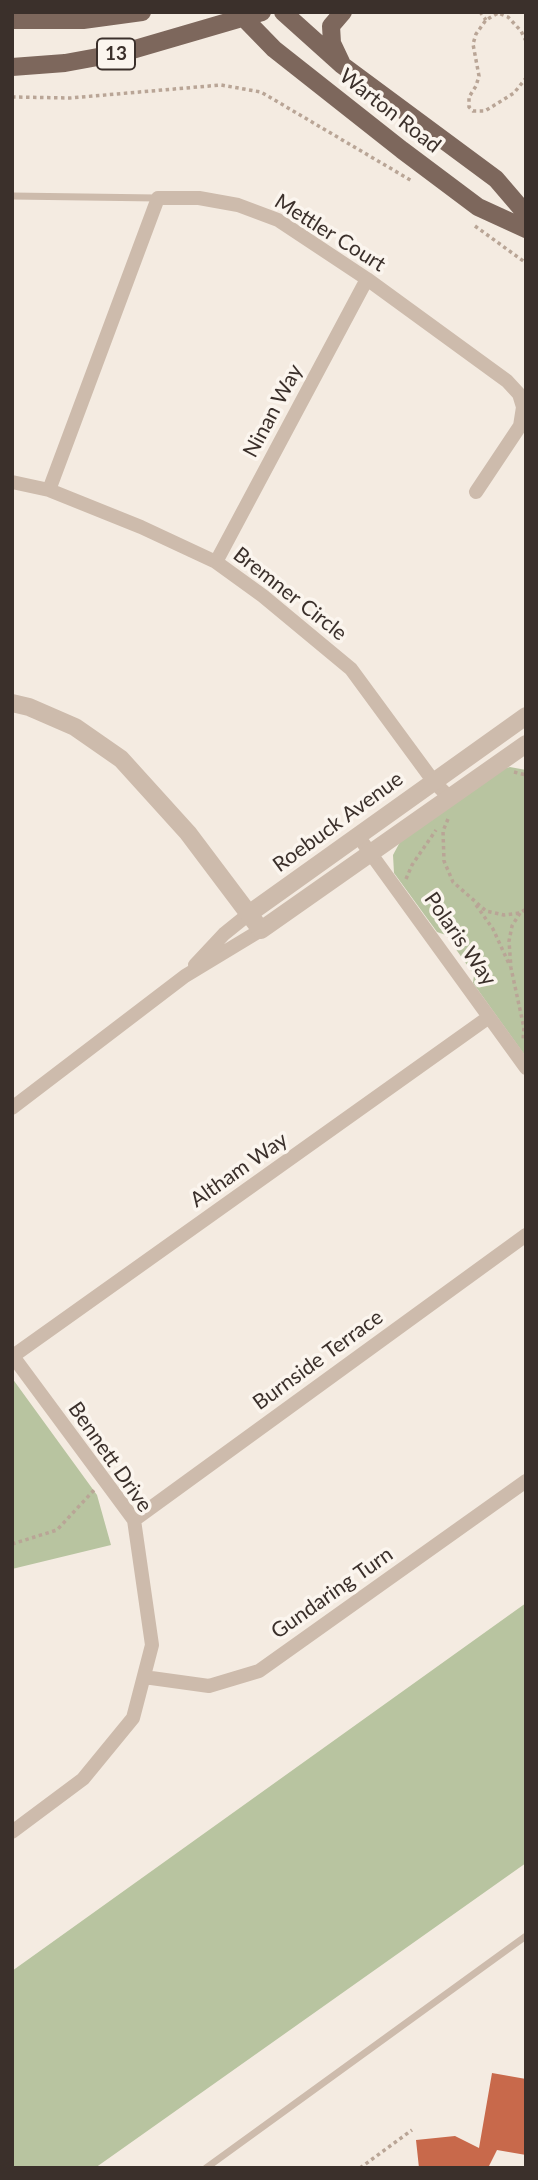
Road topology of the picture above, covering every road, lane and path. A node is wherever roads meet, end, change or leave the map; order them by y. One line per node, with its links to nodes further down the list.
1 (142, 12): 7 (main road, 13)
2 (262, 12): 6 (main road, 13)
3 (283, 12): 11 (main road, Warton Road)
4 (343, 12): 11 (main road)
5 (480, 12): 9 (path)
6 (241, 15): 12 (main road, 13); 20 (main road, Warton Road)
7 (91, 16): 8 (main road, 13)
8 (12, 20)
9 (486, 20): 10 (path); 13 (path)
10 (526, 41)
11 (342, 65): 18 (main road, Warton Road)
12 (12, 67)
13 (526, 78)
14 (12, 97): 15 (path)
15 (420, 187)
16 (12, 196): 17 (lane)
17 (158, 198): 22 (street, Mettler Court); 24 (street)
18 (526, 214)
19 (473, 225): 21 (path)
20 (526, 229)
21 (526, 263)
22 (367, 279): 25 (street, Mettler Court); 26 (street, Ninan Way)
23 (12, 482): 24 (street, Bremner Circle)
24 (49, 490): 26 (street, Bremner Circle)
25 (476, 492)
26 (216, 562): 31 (street, Bremner Circle)
27 (12, 703): 38 (street)
28 (526, 716): 29 (street, Roebuck Avenue)
29 (508, 729): 30 (street); 31 (street, Roebuck Avenue)
30 (524, 747): 32 (street, Roebuck Avenue)
31 (434, 782): 32 (street, Bremner Circle); 34 (street, Roebuck Avenue)
32 (449, 797): 35 (street, Roebuck Avenue)
33 (449, 817): 36 (path)
34 (358, 836): 35 (street, Polaris Way); 38 (street, Roebuck Avenue)
35 (371, 853): 40 (street, Roebuck Avenue); 43 (street, Polaris Way)
36 (474, 901): 39 (path); 41 (path)
37 (526, 909): 39 (path)
38 (250, 913): 40 (street); 42 (street, Roebuck Avenue)
39 (520, 913): 41 (path)
40 (261, 930): 42 (street, Roebuck Avenue)
41 (511, 968): 44 (path)
42 (185, 976): 46 (street, Roebuck Avenue)
43 (489, 1017): 44 (street, Polaris Way); 48 (street, Altham Way)
44 (514, 1052): 45 (street, Polaris Way)
45 (526, 1068)
46 (12, 1108)
47 (526, 1235): 51 (street, Burnside Terrace)
48 (12, 1356): 50 (street, Bennett Drive)
49 (526, 1481): 53 (street, Gundaring Turn)
50 (106, 1482): 51 (street, Bennett Drive); 52 (path)
51 (134, 1520): 53 (street, Bennett Drive)
52 (12, 1544)
53 (144, 1677): 54 (street, Bennett Drive)
54 (12, 1832)
55 (526, 1936): 57 (lane)
56 (412, 2130): 58 (path)
57 (206, 2168)
58 (360, 2168)

